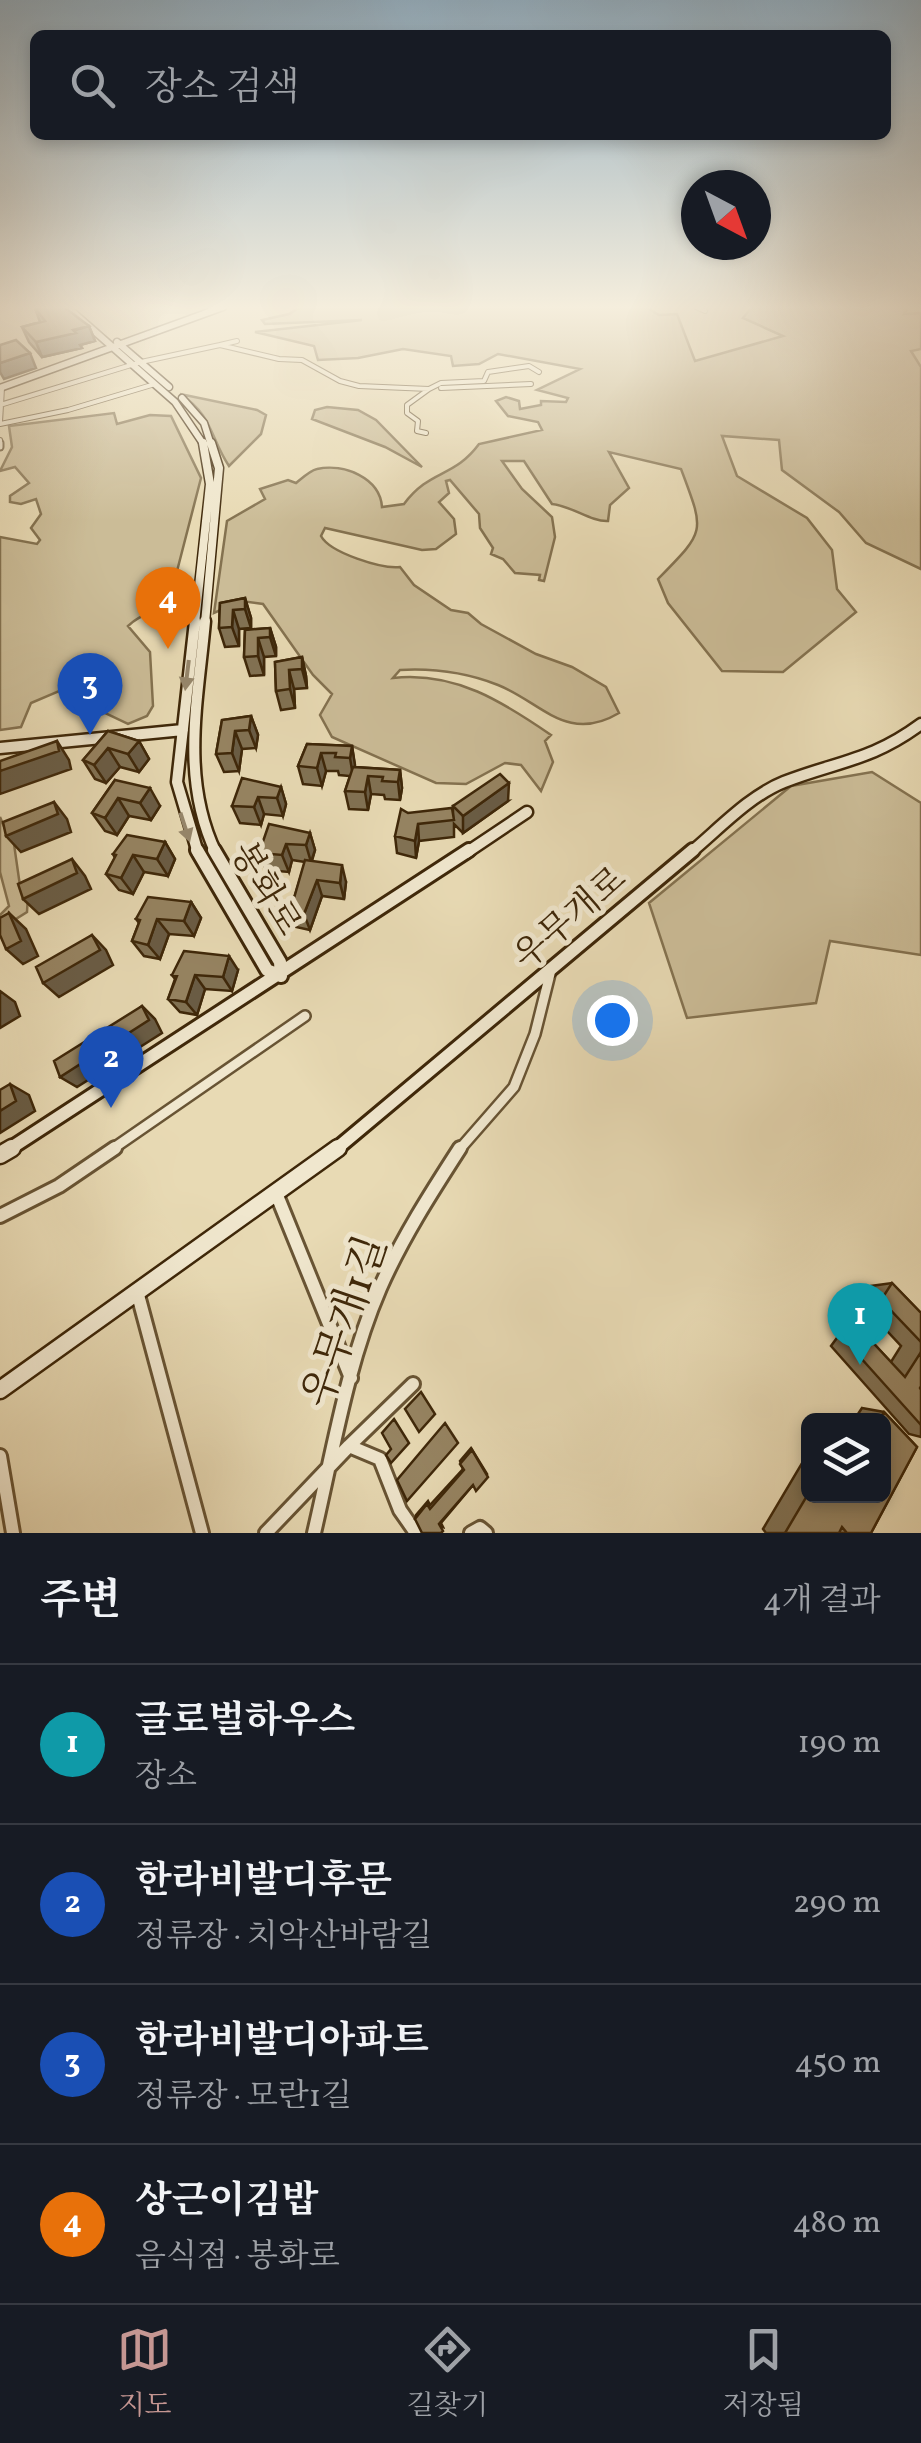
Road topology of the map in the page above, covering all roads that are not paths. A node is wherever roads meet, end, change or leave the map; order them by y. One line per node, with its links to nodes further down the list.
1 (87, 379): 10 (street)
2 (150, 379): 6 (street, 봉화로)
3 (154, 379): 14 (street, 봉화로)
4 (338, 379): 9 (street)
5 (485, 379): 9 (street)
6 (155, 384): 11 (street); 15 (street, 봉화로, one-way to 15)
7 (531, 384): 9 (street)
8 (1, 387): 10 (street)
9 (430, 387): 12 (street)
10 (1, 404): 11 (street)
11 (0, 423)
12 (426, 433)
13 (921, 724): 18 (street, 우무개로)
14 (196, 728): 15 (street); 19 (street, 봉화로)
15 (181, 730): 16 (street); 19 (street, 봉화로, one-way to 19)
16 (0, 748)
17 (526, 812): 19 (street)
18 (550, 974): 22 (street, 우무개로); 25 (street, 우무개1길)
19 (282, 976): 21 (street)
20 (305, 1016): 23 (street)
21 (0, 1155)
22 (276, 1193): 24 (street, 우무개로); 25 (street)
23 (0, 1216)
24 (138, 1294): 27 (street, 우무개로); 32 (street)
25 (351, 1378): 30 (street, 우무개1길)
26 (413, 1384): 28 (street)
27 (0, 1390)
28 (349, 1446): 30 (street); 35 (street)
29 (0, 1456): 31 (street)
30 (330, 1466): 33 (street); 34 (street, 우무개1길)
31 (13, 1533)
32 (202, 1533)
33 (266, 1533)
34 (314, 1533)
35 (416, 1533)
36 (471, 1533): 37 (street)
37 (486, 1533)

